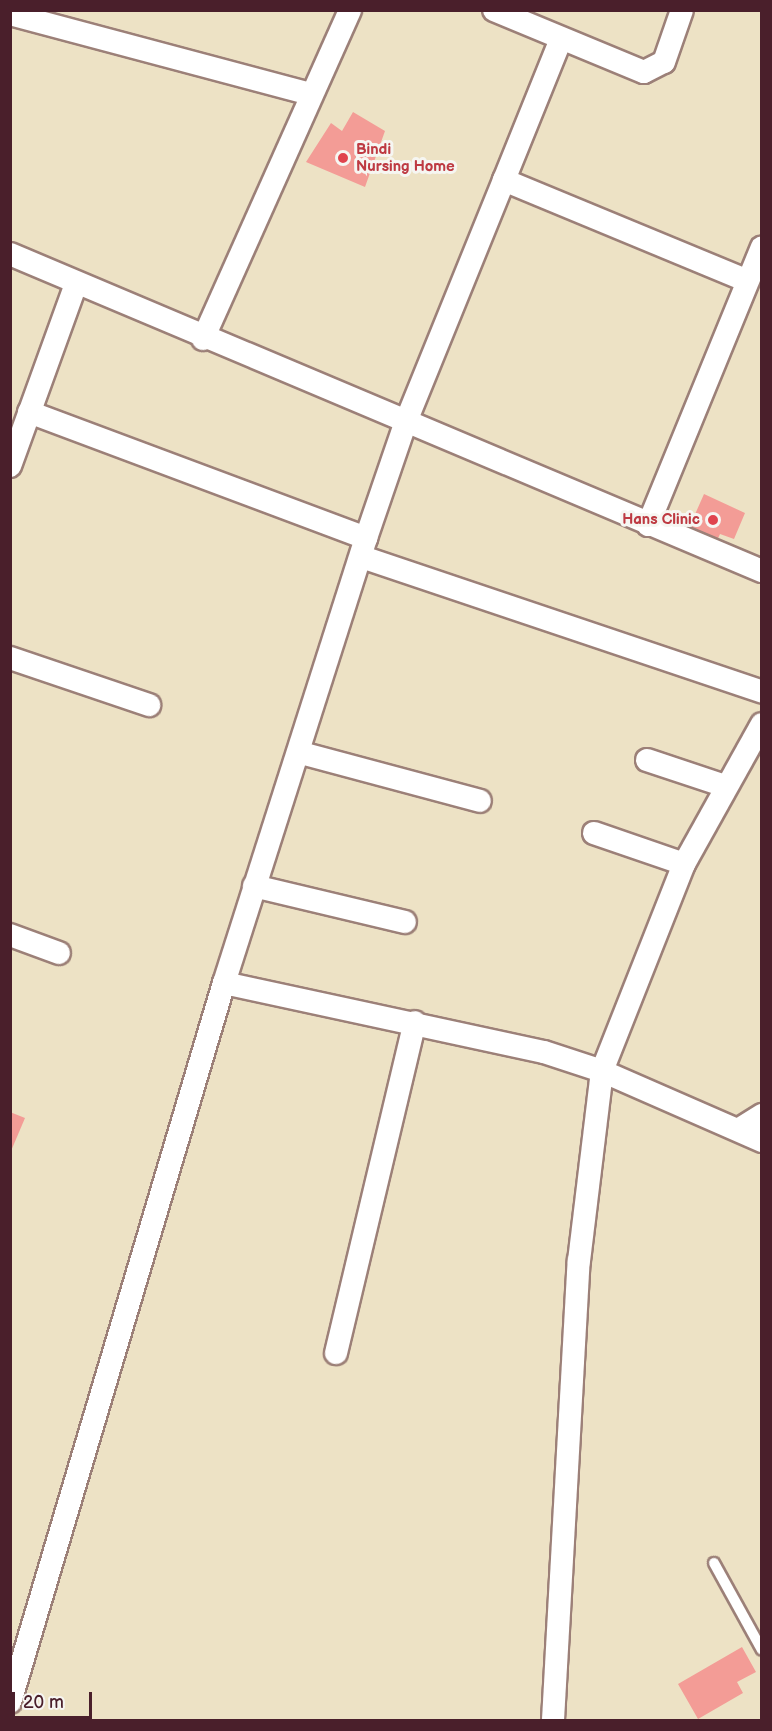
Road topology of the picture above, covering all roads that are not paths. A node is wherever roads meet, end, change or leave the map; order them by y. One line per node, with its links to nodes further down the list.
1 (350, 10): 6 (street)
2 (494, 10): 5 (street)
3 (682, 10): 5 (street)
4 (10, 14): 6 (street)
5 (561, 39): 7 (street)
6 (311, 94): 12 (street)
7 (504, 180): 10 (street); 14 (street)
8 (762, 247): 10 (street)
9 (10, 254): 11 (street)
10 (746, 280): 16 (street)
11 (75, 286): 12 (street); 13 (street)
12 (203, 339): 14 (street)
13 (29, 412): 15 (street); 17 (street)
14 (405, 424): 16 (street); 17 (street)
15 (10, 466)
16 (648, 525): 18 (street)
17 (364, 548): 20 (street); 23 (street)
18 (762, 571)
19 (10, 658): 21 (street)
20 (762, 692)
21 (149, 705)
22 (762, 724): 25 (street)
23 (301, 753): 26 (street); 29 (street)
24 (647, 760): 25 (street)
25 (725, 786): 28 (street)
26 (480, 801)
27 (594, 833): 28 (street)
28 (684, 864): 35 (street)
29 (254, 886): 30 (street); 33 (street)
30 (405, 922)
31 (10, 935): 32 (street)
32 (59, 953)
33 (224, 983): 34 (street); 42 (street)
34 (416, 1022): 35 (street); 39 (street)
35 (602, 1071): 37 (street); 43 (street)
36 (762, 1115): 37 (street)
37 (741, 1128): 38 (street)
38 (762, 1140)
39 (336, 1353)
40 (714, 1563): 41 (lane)
41 (762, 1650)
42 (10, 1701)
43 (553, 1720)

